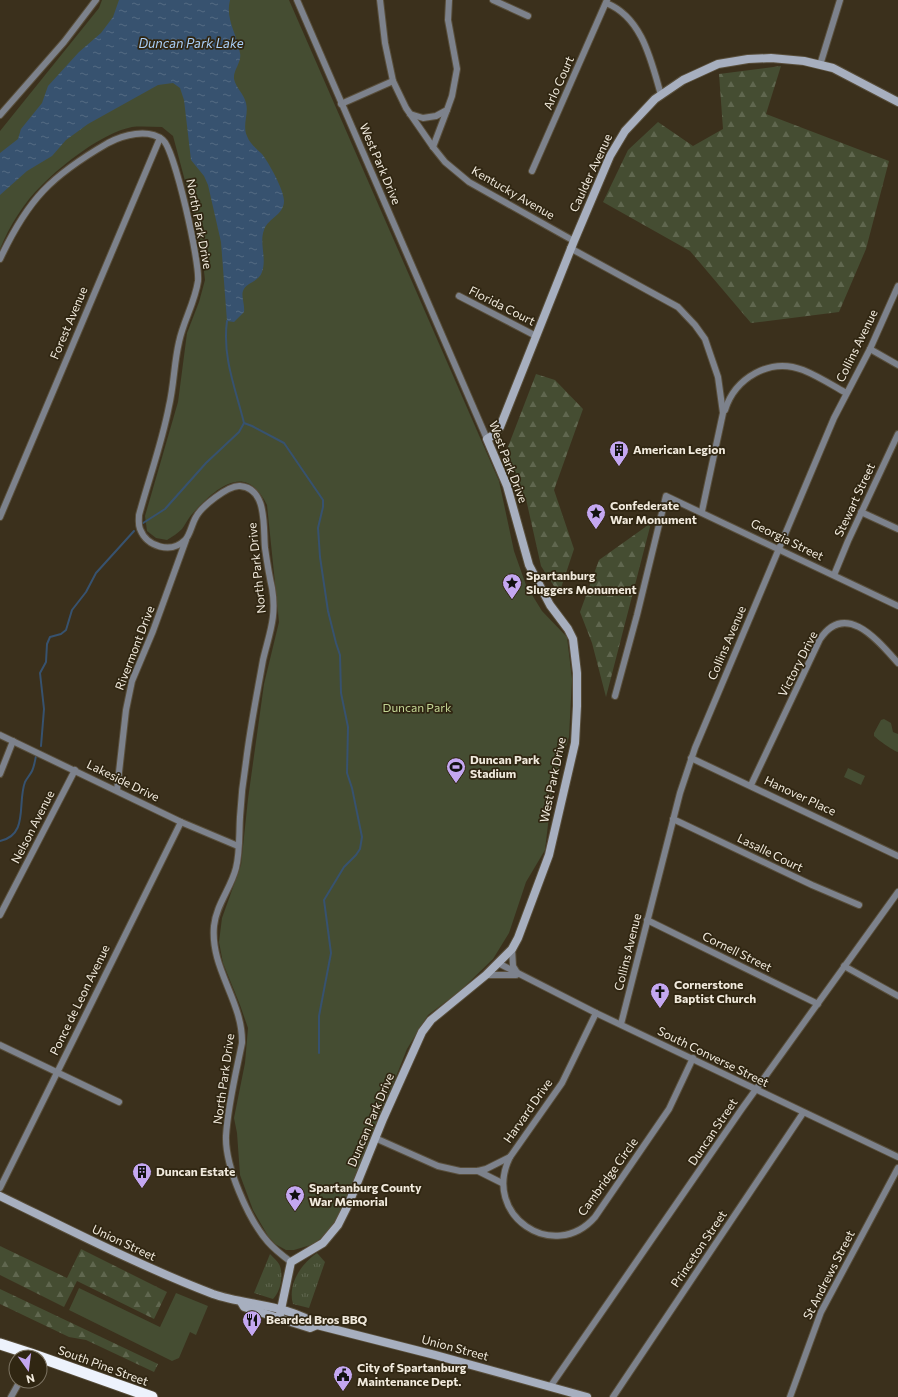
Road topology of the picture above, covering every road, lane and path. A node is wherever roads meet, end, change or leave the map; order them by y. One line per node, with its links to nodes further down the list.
1 (96, 0): 16 (street)
2 (297, 0): 13 (street, West Park Drive)
3 (380, 0): 10 (street, Kentucky Avenue)
4 (449, 0): 14 (street)
5 (493, 0): 8 (street)
6 (840, 0): 9 (street)
7 (607, 2): 11 (street); 19 (street, Arlo Court)
8 (528, 16)
9 (820, 65): 11 (street, Caulder Avenue); 12 (street, Caulder Avenue)
10 (393, 81): 13 (street); 15 (street, Kentucky Avenue)
11 (661, 95): 20 (street, Caulder Avenue)
12 (898, 102)
13 (341, 104): 30 (street, West Park Drive)
14 (447, 110): 15 (street); 18 (street)
15 (410, 114): 18 (street, Kentucky Avenue)
16 (0, 115)
17 (160, 138): 21 (street); 35 (street, Forest Avenue); 37 (street, North Park Drive)
18 (433, 146): 20 (street, Kentucky Avenue)
19 (532, 171)
20 (572, 244): 24 (street, Caulder Avenue); 28 (street, Kentucky Avenue)
21 (0, 259)
22 (898, 286): 25 (street, Collins Avenue)
23 (459, 296): 24 (street, Florida Court)
24 (536, 336): 30 (street, Caulder Avenue)
25 (870, 349): 26 (street); 27 (street, Collins Avenue)
26 (898, 365)
27 (846, 393): 28 (street); 38 (street, Collins Avenue)
28 (723, 413): 33 (street)
29 (898, 434): 31 (street, Stewart Street)
30 (487, 439): 58 (street, West Park Drive)
31 (891, 449): 32 (street); 34 (street, Stewart Street)
32 (898, 453)
33 (702, 511): 38 (street, Georgia Street); 42 (street, Georgia Street)
34 (861, 512): 36 (street); 39 (street, Stewart Street)
35 (0, 517)
36 (898, 529)
37 (186, 540): 49 (street, Rivermont Drive); 52 (street, North Park Drive)
38 (778, 548): 39 (street, Georgia Street); 45 (street, Collins Avenue)
39 (834, 575): 40 (street, Georgia Street)
40 (898, 606)
41 (898, 663): 48 (street, Victory Drive)
42 (615, 696)
43 (0, 735): 44 (street, Lakeside Drive)
44 (13, 741): 46 (street, Lakeside Drive); 47 (street)
45 (692, 758): 48 (street, Hanover Place); 50 (street, Collins Avenue)
46 (75, 770): 49 (street, Lakeside Drive); 56 (street, Nelson Avenue)
47 (0, 774)
48 (751, 785): 53 (street, Hanover Place)
49 (117, 790): 51 (street, Lakeside Drive)
50 (673, 819): 55 (street, Lasalle Court); 57 (street, Collins Avenue)
51 (182, 822): 52 (street, Lakeside Drive); 69 (street, Ponce de Leon Avenue)
52 (238, 846): 81 (street, North Park Drive)
53 (898, 856)
54 (898, 892): 60 (street, Duncan Street)
55 (858, 905)
56 (0, 915)
57 (647, 920): 64 (street, Cornell Street); 66 (street, Collins Avenue)
58 (512, 949): 59 (street, West Park Drive); 62 (street)
59 (498, 964): 61 (street, Duncan Park Drive); 62 (street, South Converse Street)
60 (844, 966): 63 (street); 64 (street, Duncan Street)
61 (486, 975): 62 (street, South Converse Street); 73 (street, Duncan Park Drive)
62 (519, 975): 65 (street, South Converse Street)
63 (898, 996)
64 (818, 1004): 70 (street, Duncan Street)
65 (596, 1013): 66 (street, South Converse Street); 74 (street, Harvard Drive)
66 (621, 1024): 68 (street, South Converse Street)
67 (0, 1045): 69 (street)
68 (693, 1058): 70 (street, South Converse Street); 78 (street, Cambridge Circle)
69 (56, 1073): 71 (street); 79 (street, Ponce de Leon Avenue)
70 (755, 1090): 72 (street, South Converse Street); 86 (street, Duncan Street)
71 (119, 1102)
72 (803, 1113): 75 (street, South Converse Street); 89 (street, Princeton Street)
73 (375, 1138): 77 (street, Harvard Drive); 81 (street, Duncan Park Drive)
74 (510, 1157): 77 (street, Harvard Drive); 78 (street, Cambridge Circle)
75 (898, 1157)
76 (898, 1168): 90 (street, St Andrews Street)
77 (478, 1171): 78 (street)
78 (502, 1183)
79 (0, 1188)
80 (0, 1196): 82 (street, Union Street)
81 (291, 1262): 82 (street)
82 (280, 1315): 86 (street, Union Street)
83 (0, 1344): 84 (highway, South Pine Street)
84 (14, 1349)
85 (48, 1361): 87 (highway, South Pine Street)
86 (550, 1387): 88 (street, Union Street)
87 (152, 1397)
88 (587, 1397)
89 (613, 1397)
90 (790, 1397)

